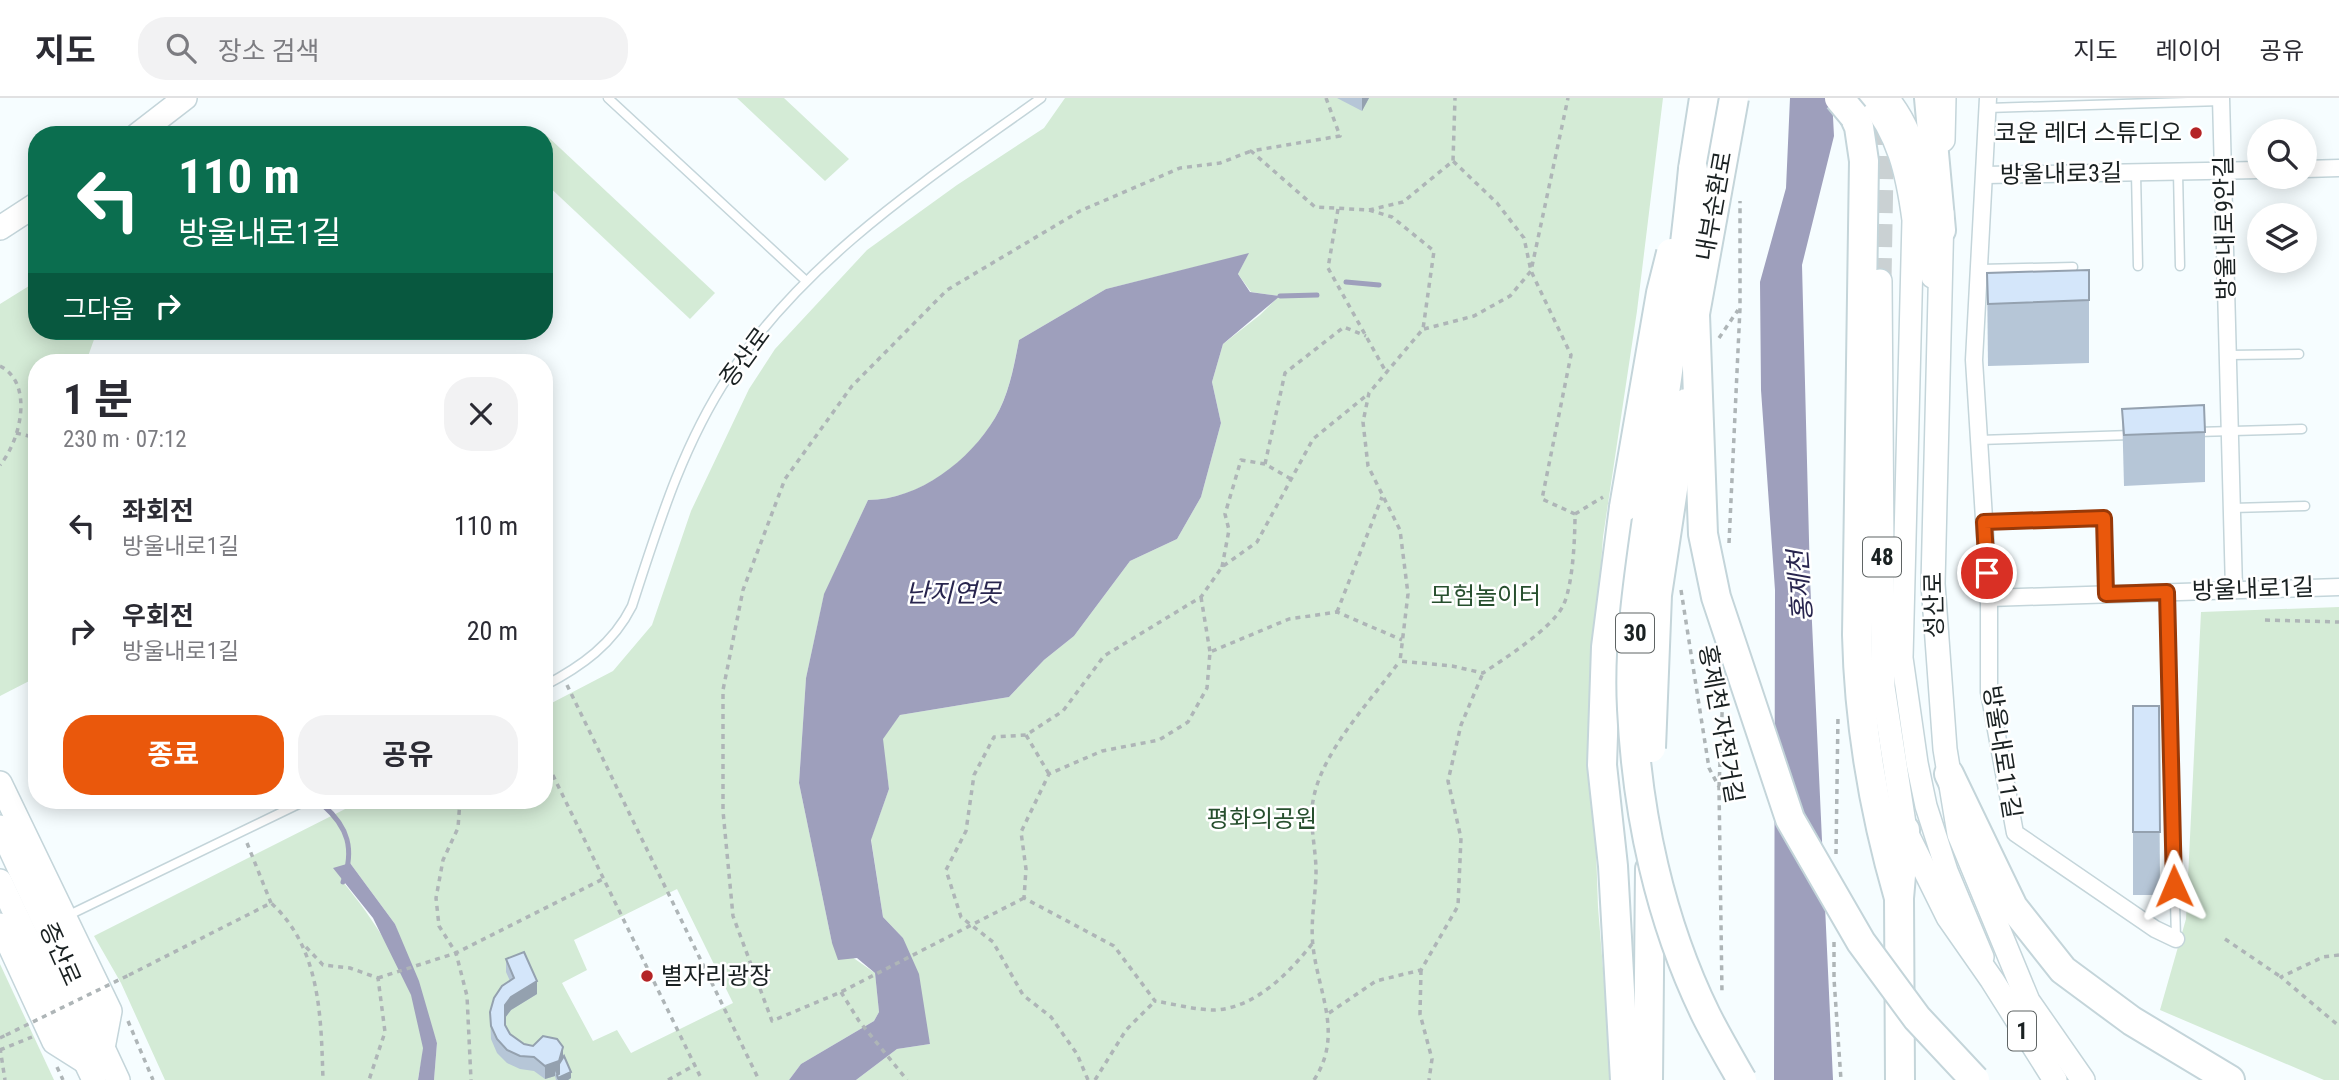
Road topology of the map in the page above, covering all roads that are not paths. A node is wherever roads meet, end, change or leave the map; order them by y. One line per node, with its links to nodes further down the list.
1 (185, 98): 12 (main road)
2 (608, 98): 28 (lane)
3 (1041, 98): 28 (lane, 증산로)
4 (1704, 98): 14 (highway, 내부순환로 / 30)
5 (1734, 98): 30 (highway, 내부순환로, bridge)
6 (1888, 98): 33 (main road)
7 (1929, 98): 23 (highway)
8 (1944, 98): 23 (main road, 성산로 / 48)
9 (2221, 100): 10 (lane, 방울내로9안길); 17 (street, 방울내로9안길)
10 (1988, 103): 20 (street, 방울내로11길)
11 (1853, 104): 54 (highway); 58 (main road, 1)
12 (149, 126)
13 (2339, 168): 15 (street)
14 (1693, 169): 62 (highway, bridge); 64 (highway, 30, bridge)
15 (2317, 169)
16 (2247, 170): 17 (street, 방울내로3길)
17 (2223, 171): 18 (street, 방울내로3길); 32 (street, 방울내로9안길)
18 (2178, 172): 19 (street, 방울내로3길); 24 (lane)
19 (2136, 173): 20 (street, 방울내로3길); 25 (lane, 방울내로3길)
20 (1986, 175): 27 (street, 방울내로11길)
21 (28, 210): 22 (main road)
22 (0, 228)
23 (1941, 230): 33 (main road, 성산로 / 48)
24 (2180, 265)
25 (2138, 266)
26 (2073, 267): 27 (lane)
27 (1980, 269): 38 (street, 방울내로11길)
28 (805, 281): 47 (lane, 증산로)
29 (1880, 281): 52 (main road, 48)
30 (1695, 314): 63 (highway, bridge); 66 (highway, bridge)
31 (2299, 354): 32 (lane)
32 (2228, 355): 35 (street, 방울내로9안길)
33 (1939, 363): 48 (main road, 성산로 / 48)
34 (2302, 429): 35 (lane)
35 (2230, 431): 36 (lane); 40 (street, 방울내로9안길)
36 (2188, 433)
37 (2146, 434): 38 (lane)
38 (1979, 440): 41 (street, 방울내로11길)
39 (2305, 506): 40 (lane)
40 (2232, 508): 43 (street, 방울내로9안길)
41 (1984, 522): 45 (lane); 46 (street, 방울내로11길)
42 (2339, 587): 43 (street, 방울내로1길)
43 (2234, 590): 44 (street, 방울내로1길)
44 (2167, 592): 45 (street, 방울내로1길); 57 (lane, 방울내로1길)
45 (2106, 594): 46 (street, 방울내로1길)
46 (1989, 598): 57 (street, 방울내로11길)
47 (553, 681)
48 (1949, 774): 59 (main road, 성산로 / 48); 69 (highway)
49 (0, 783): 55 (main road)
50 (289, 809): 55 (lane, 증산로)
51 (0, 827): 60 (main road, 증산로)
52 (1905, 830): 54 (highway); 58 (main road, 48)
53 (0, 881): 60 (main road, 증산로)
54 (1899, 898): 65 (highway)
55 (65, 917): 60 (main road)
56 (0, 925): 60 (main road)
57 (2176, 939)
58 (1992, 980): 67 (main road, 1)
59 (2028, 1001): 68 (main road, 성산로 / 1)
60 (94, 1063): 61 (main road, 증산로)
61 (118, 1080)
62 (1625, 1080)
63 (1648, 1080)
64 (1742, 1080)
65 (1900, 1080)
66 (1975, 1080)
67 (2055, 1080)
68 (2083, 1080)
69 (2230, 1080)

